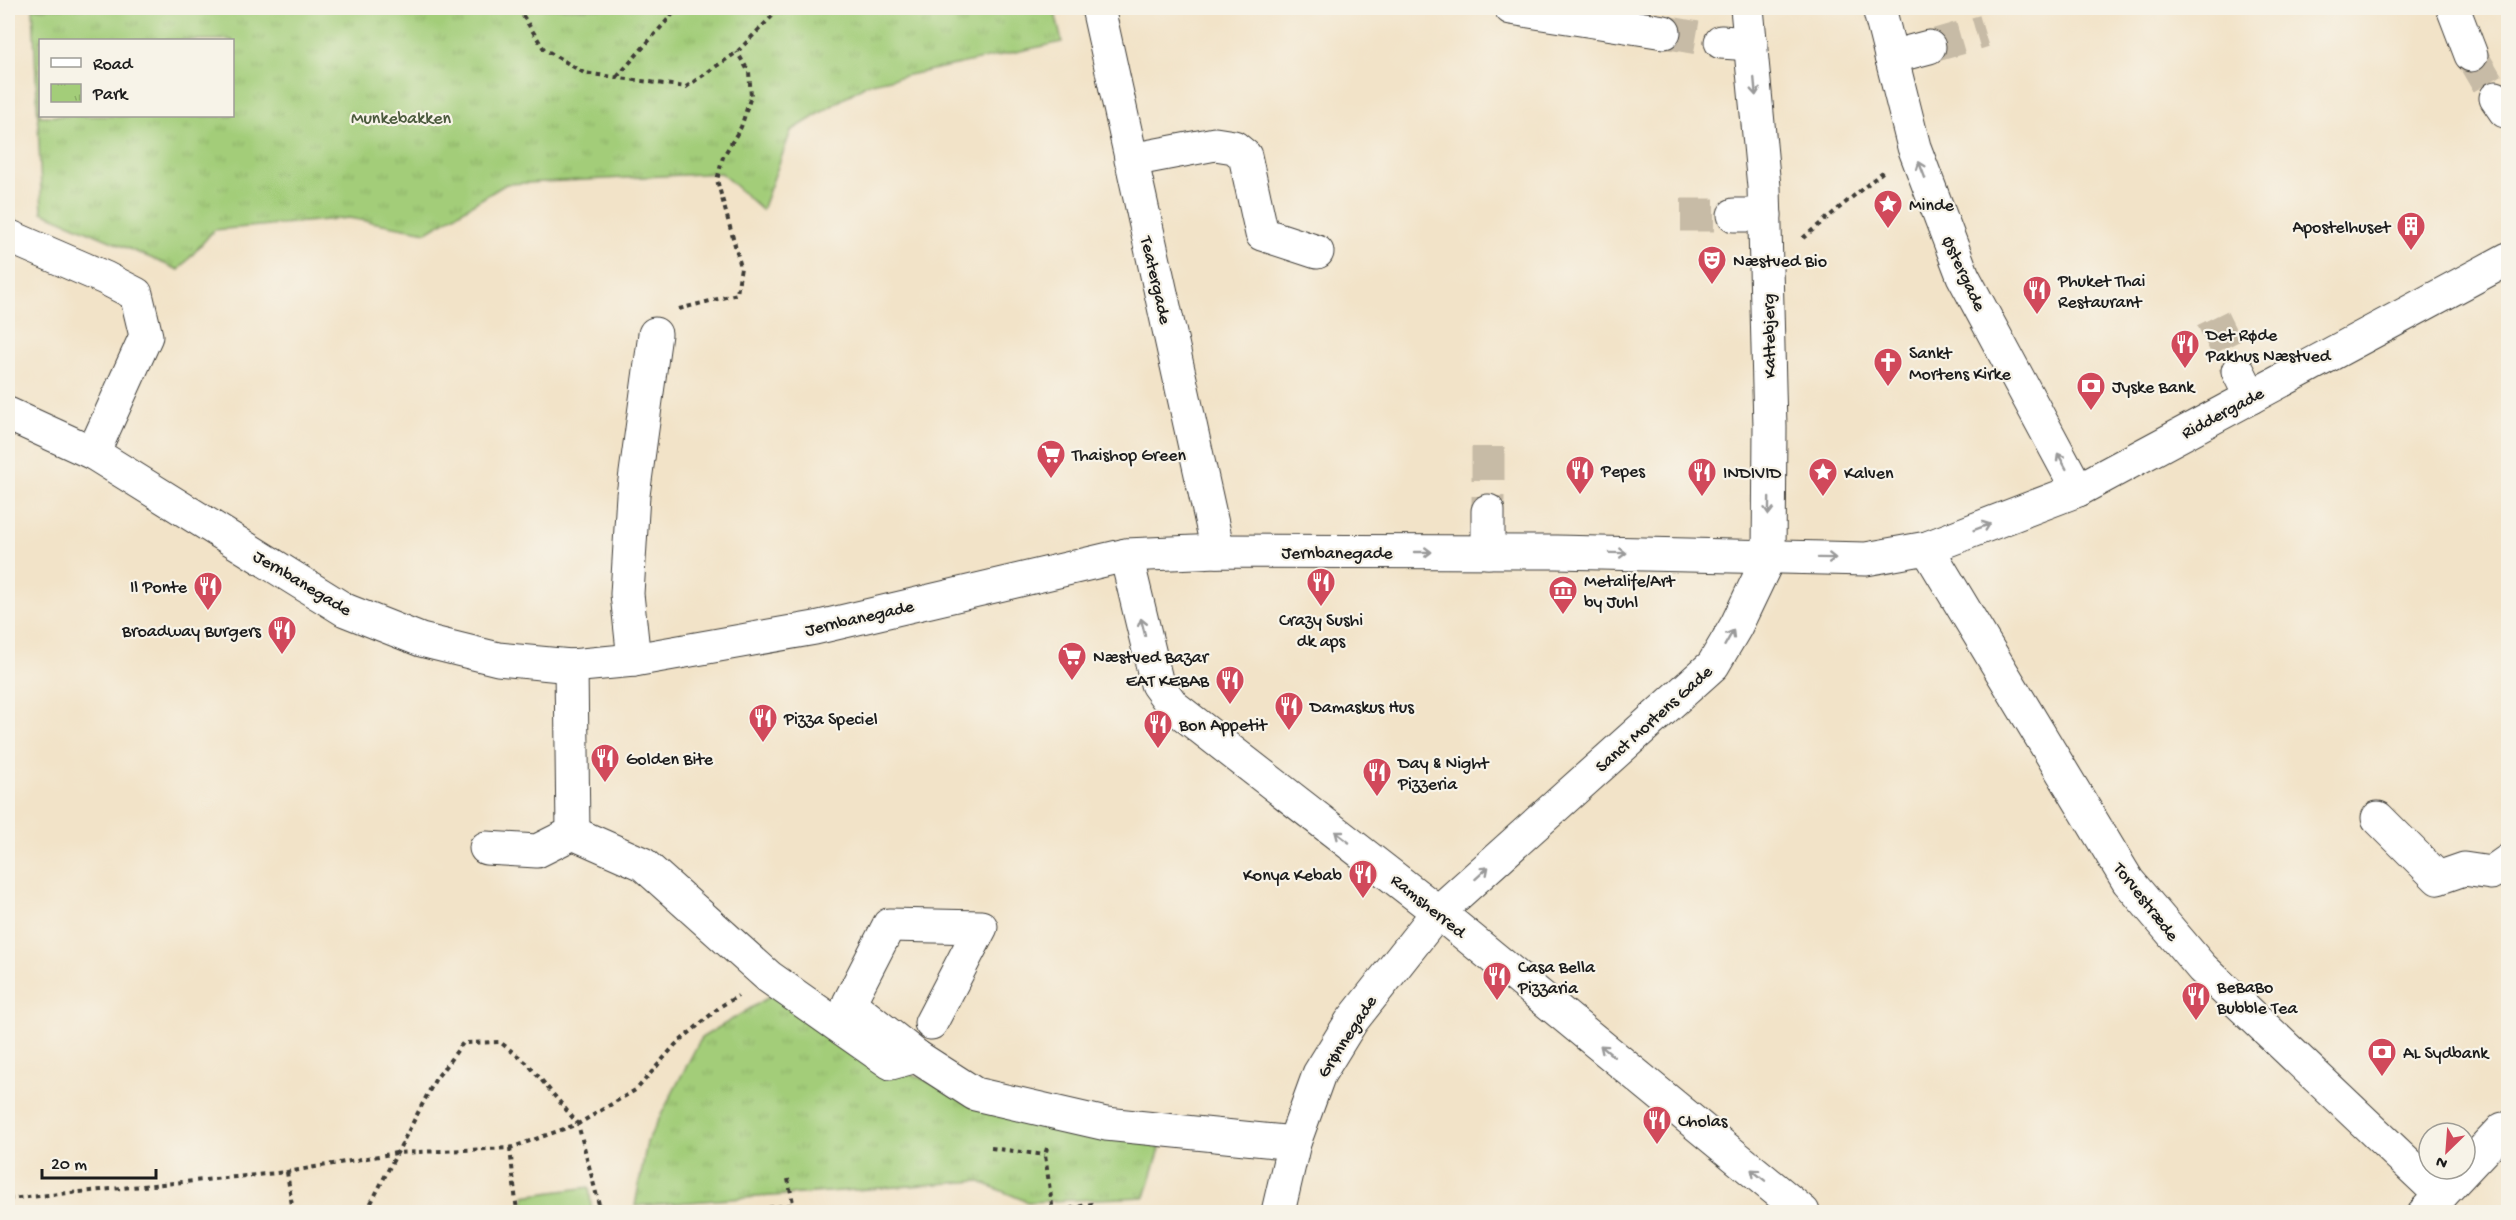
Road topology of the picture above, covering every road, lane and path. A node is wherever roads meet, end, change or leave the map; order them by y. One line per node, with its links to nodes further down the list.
1 (518, 8): 15 (path)
2 (678, 8): 15 (path)
3 (780, 8): 12 (path)
4 (1098, 8): 17 (street, Teatergade)
5 (1511, 8): 9 (street)
6 (1747, 8): 21 (street, Kattebjerg, one-way to 21)
7 (1879, 8): 14 (street, Østergade)
8 (2453, 8): 13 (street)
9 (1548, 10): 10 (street)
10 (1664, 32)
11 (1929, 47): 14 (street)
12 (737, 52): 15 (path); 22 (path)
13 (2471, 56)
14 (1891, 57): 16 (street, Østergade)
15 (617, 78)
16 (1914, 147): 21 (path); 25 (street, Østergade, one-way to 16)
17 (1131, 160): 19 (street); 28 (street, Teatergade)
18 (8, 236): 24 (street)
19 (1317, 252)
20 (2508, 259): 25 (street, Riddergade)
21 (1766, 267): 31 (street, Kattebjerg, one-way to 31)
22 (655, 334): 32 (street)
23 (8, 414): 24 (street, Jernbanegade)
24 (93, 453): 33 (street, Jernbanegade)
25 (2078, 490): 27 (street, Riddergade, one-way to 25)
26 (1488, 511): 29 (street)
27 (1927, 548): 31 (street, one-way to 27); 52 (street, Torvestræde)
28 (1218, 551): 29 (street, Jernbanegade, one-way to 29); 30 (street, Jernbanegade)
29 (1488, 552): 31 (street, Jernbanegade, one-way to 31)
30 (1126, 555): 32 (street, Jernbanegade); 38 (street, Ramsherred, one-way to 30)
31 (1769, 557): 38 (street, Sanct Mortens Gade, one-way to 31)
32 (634, 660): 33 (street, Jernbanegade)
33 (571, 666): 35 (street)
34 (2378, 818): 37 (street)
35 (573, 833): 36 (street); 39 (street)
36 (486, 848)
37 (2508, 861)
38 (1438, 912): 44 (street, Grønnegade); 62 (street, Ramsherred, one-way to 38)
39 (769, 977): 41 (street); 42 (path)
40 (930, 1023): 41 (street)
41 (916, 1056): 44 (street)
42 (578, 1124): 45 (path); 47 (path); 57 (path)
43 (2508, 1137): 52 (street)
44 (1294, 1143): 61 (street, Grønnegade)
45 (510, 1148): 47 (path); 56 (path)
46 (991, 1148): 60 (path)
47 (396, 1153): 48 (path); 55 (path)
48 (287, 1172): 50 (path); 54 (path)
49 (788, 1179): 53 (path)
50 (8, 1199)
51 (1096, 1203): 60 (path)
52 (2433, 1204)
53 (794, 1205): 58 (path); 59 (path)
54 (293, 1212)
55 (370, 1212)
56 (517, 1212)
57 (601, 1212)
58 (733, 1212)
59 (795, 1212)
60 (1053, 1212)
61 (1278, 1212)
62 (1803, 1212)

